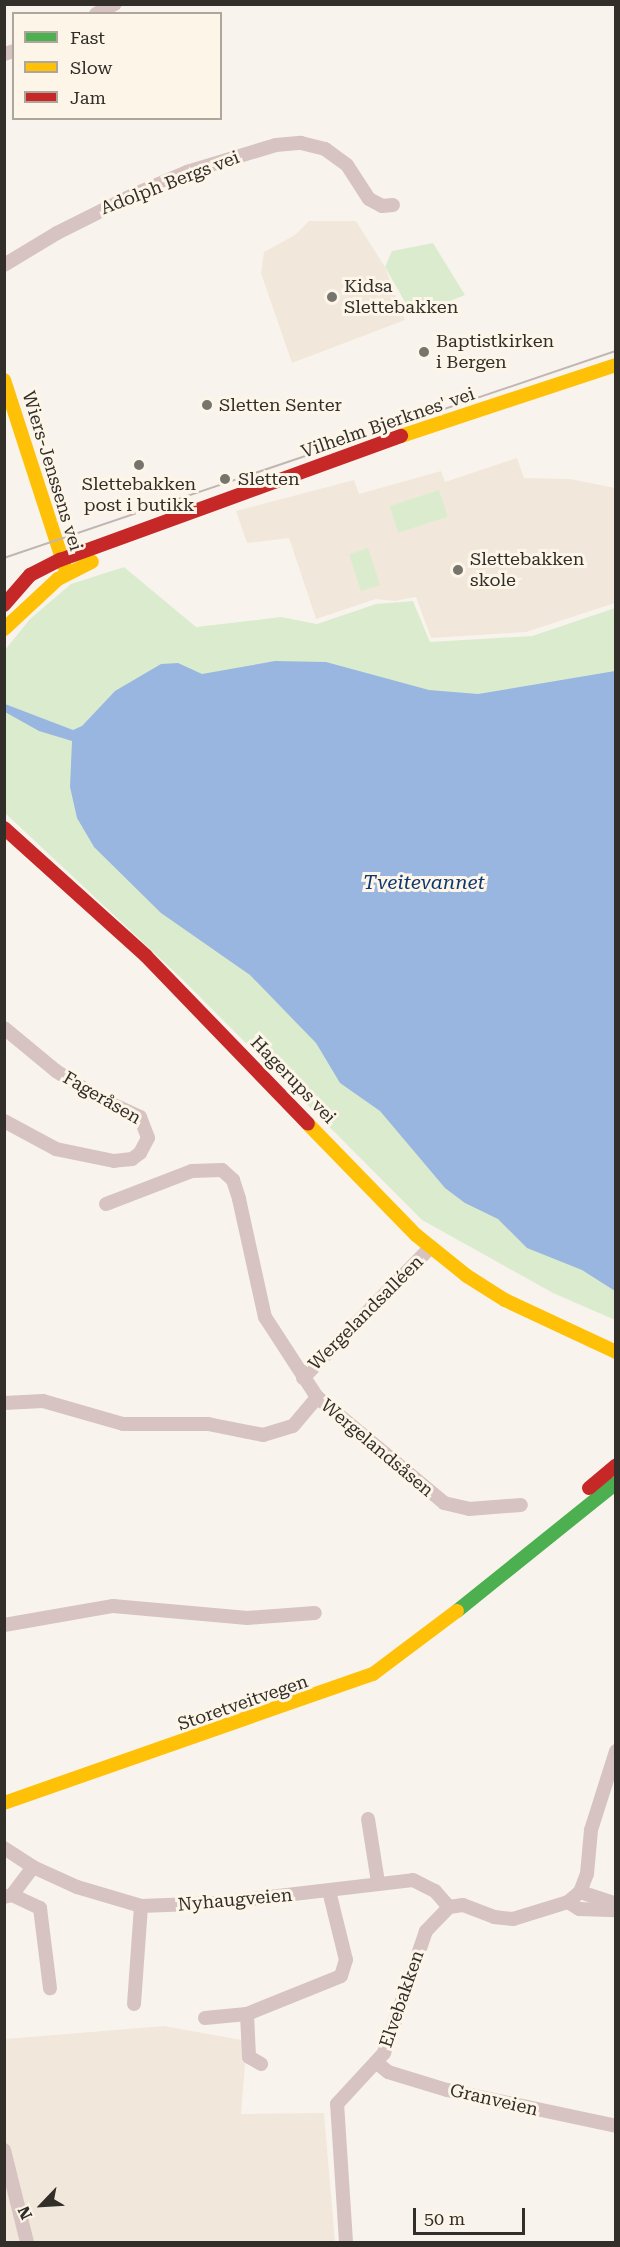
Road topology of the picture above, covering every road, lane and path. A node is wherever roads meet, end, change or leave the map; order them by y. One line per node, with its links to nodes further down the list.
1 (115, 4): 2 (street)
2 (100, 12)
3 (393, 205): 4 (street, Adolph Bergs vei)
4 (4, 265)
5 (615, 365): 7 (main road, Vilhelm Bjerknes' vei)
6 (4, 380): 7 (main road, Wiers-Jenssens vei)
7 (63, 566): 8 (main road, Vilhelm Bjerknes' vei); 9 (main road, Vilhelm Bjerknes' vei)
8 (4, 605)
9 (4, 629)
10 (4, 828): 14 (main road, Hagerups vei)
11 (4, 1028): 12 (street, Fageråsen)
12 (4, 1120)
13 (106, 1204): 18 (street, Wergelandsåsen)
14 (431, 1247): 15 (main road, Hagerups vei); 18 (street, Wergelandsalléen)
15 (572, 1330): 16 (main road, Hagerups vei); 17 (main road, Hagerups vei)
16 (615, 1337)
17 (615, 1352)
18 (303, 1378): 19 (street, Wergelandsåsen)
19 (317, 1397): 20 (street, Wergelandsalléen); 23 (street, Wergelandsåsen)
20 (4, 1403)
21 (615, 1465): 24 (main road, Storetveitvegen)
22 (615, 1483): 24 (main road, Storetveitvegen)
23 (521, 1505)
24 (465, 1603): 28 (main road, Storetveitvegen)
25 (315, 1613): 26 (street)
26 (4, 1625)
27 (615, 1751): 34 (street)
28 (7, 1800)
29 (368, 1819): 32 (street)
30 (4, 1848): 31 (street, Nyhaugveien)
31 (33, 1867): 35 (street); 37 (street, Nyhaugveien)
32 (378, 1882): 33 (street, Nyhaugveien); 38 (street, Nyhaugveien)
33 (329, 1891): 37 (street, Nyhaugveien); 42 (street)
34 (580, 1892): 36 (street); 39 (street)
35 (8, 1896): 40 (street)
36 (568, 1902): 38 (street); 39 (street)
37 (141, 1906): 41 (street)
38 (449, 1906): 44 (street, Elvebakken)
39 (615, 1908)
40 (50, 1988)
41 (134, 2004)
42 (247, 2014): 43 (street); 45 (street)
43 (205, 2018)
44 (377, 2063): 46 (street, Granveien); 49 (street, Elvebakken)
45 (261, 2064)
46 (615, 2127)
47 (4, 2151): 48 (street)
48 (27, 2242)
49 (346, 2242)

